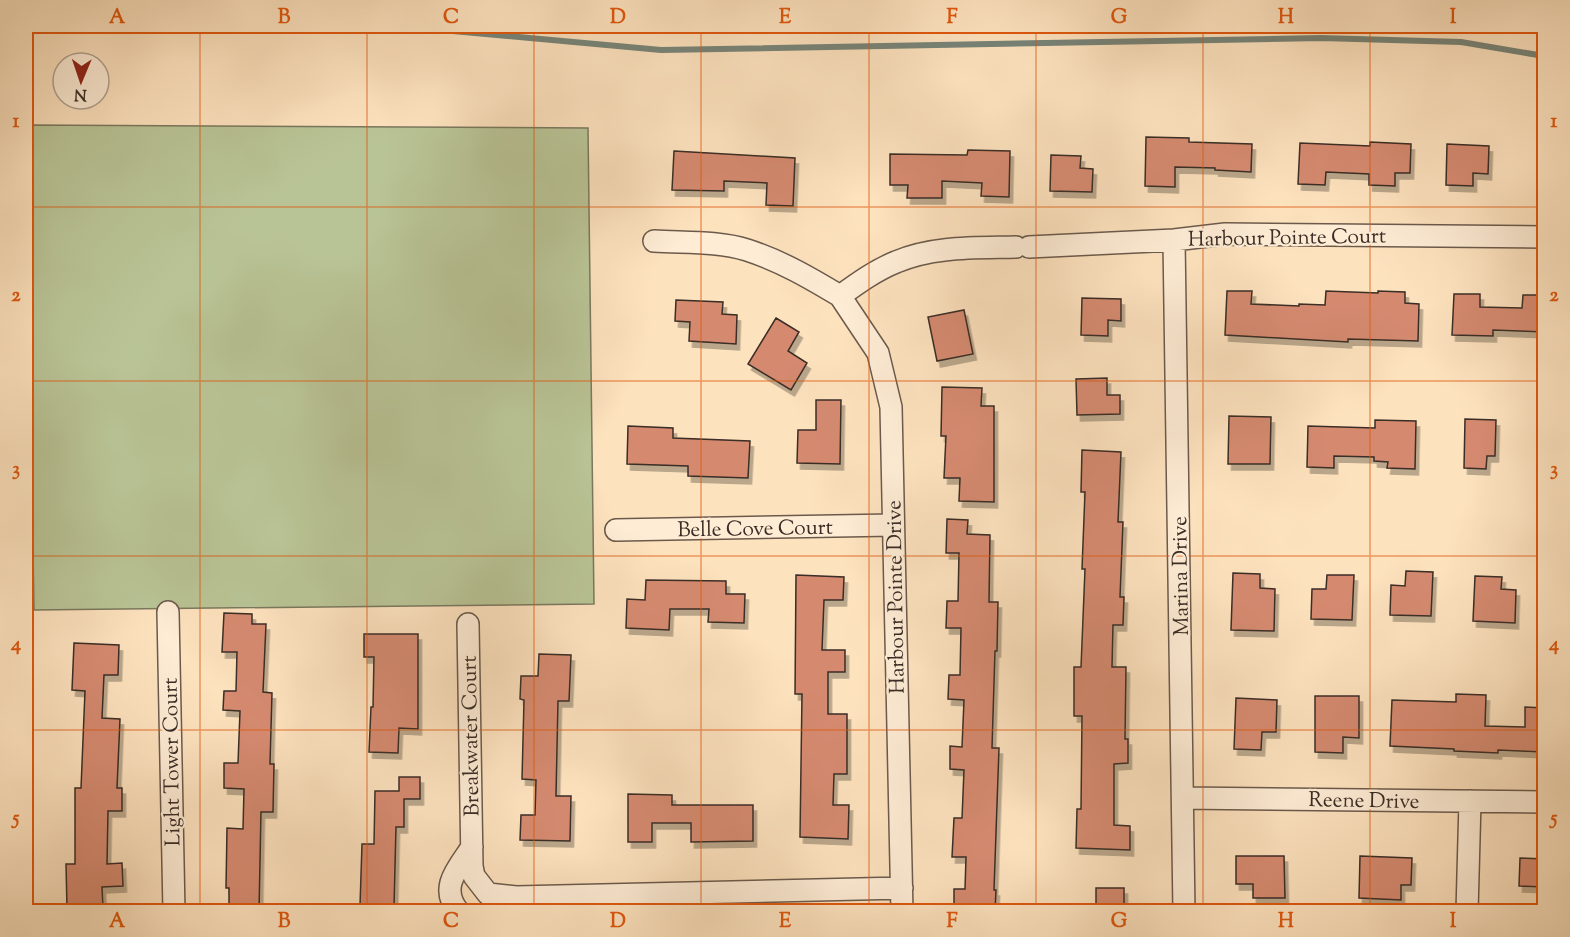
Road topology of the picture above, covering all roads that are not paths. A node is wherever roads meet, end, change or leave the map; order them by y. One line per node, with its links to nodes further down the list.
1 (1545, 237): 2 (street, Harbour Pointe Court)
2 (1174, 240): 4 (street, Harbour Pointe Court); 9 (street, Marina Drive)
3 (654, 241): 4 (street)
4 (840, 296): 5 (street, Harbour Pointe Drive)
5 (893, 525): 6 (street, Belle Cove Court); 13 (street, Harbour Pointe Drive)
6 (616, 530)
7 (168, 612): 15 (street, Light Tower Court)
8 (468, 624): 12 (street, Breakwater Court)
9 (1183, 798): 10 (street, Reene Drive); 19 (street, Marina Drive)
10 (1470, 801): 11 (street, Reene Drive); 20 (street)
11 (1545, 802)
12 (472, 847): 14 (street, Breakwater Court); 16 (street, Breakwater Court)
13 (902, 888): 14 (street, Breakwater Court); 18 (street, Harbour Pointe Drive)
14 (516, 897): 17 (street)
15 (174, 912)
16 (459, 912)
17 (495, 912)
18 (902, 912)
19 (1184, 912)
20 (1467, 912)

